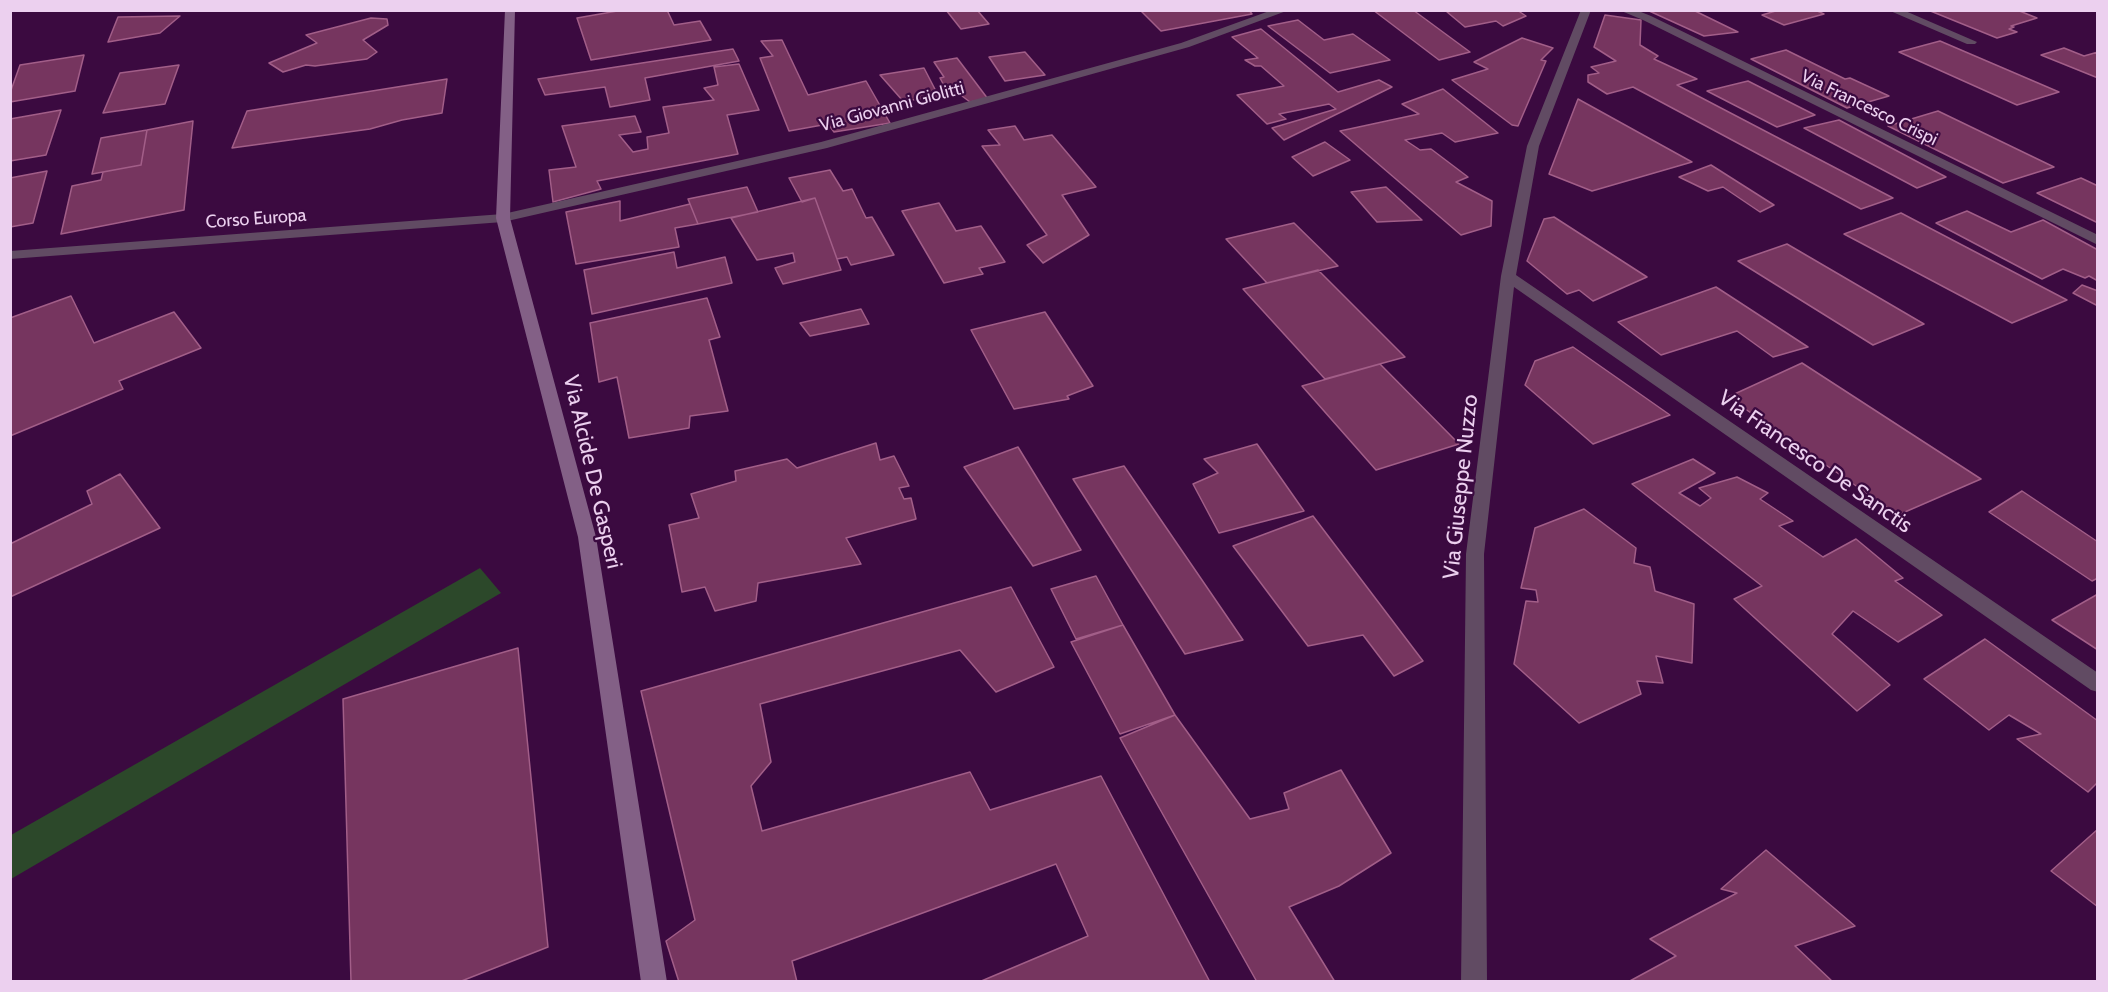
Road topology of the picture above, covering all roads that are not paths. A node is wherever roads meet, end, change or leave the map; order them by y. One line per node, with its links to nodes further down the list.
1 (510, 10): 7 (main road, Via Alcide De Gasperi)
2 (1284, 10): 7 (street, Via Giovanni Giolitti)
3 (1624, 10): 8 (street, Via Francesco Crispi)
4 (1893, 10): 6 (street)
5 (1584, 11): 10 (street, Via Giuseppe Nuzzo)
6 (1971, 42)
7 (503, 218): 9 (street, Corso Europa); 12 (main road, Via Alcide De Gasperi)
8 (2097, 241)
9 (10, 255)
10 (1508, 276): 11 (street, Via Francesco De Sanctis); 13 (street, Via Giuseppe Nuzzo)
11 (2097, 684)
12 (654, 981)
13 (1474, 981)

